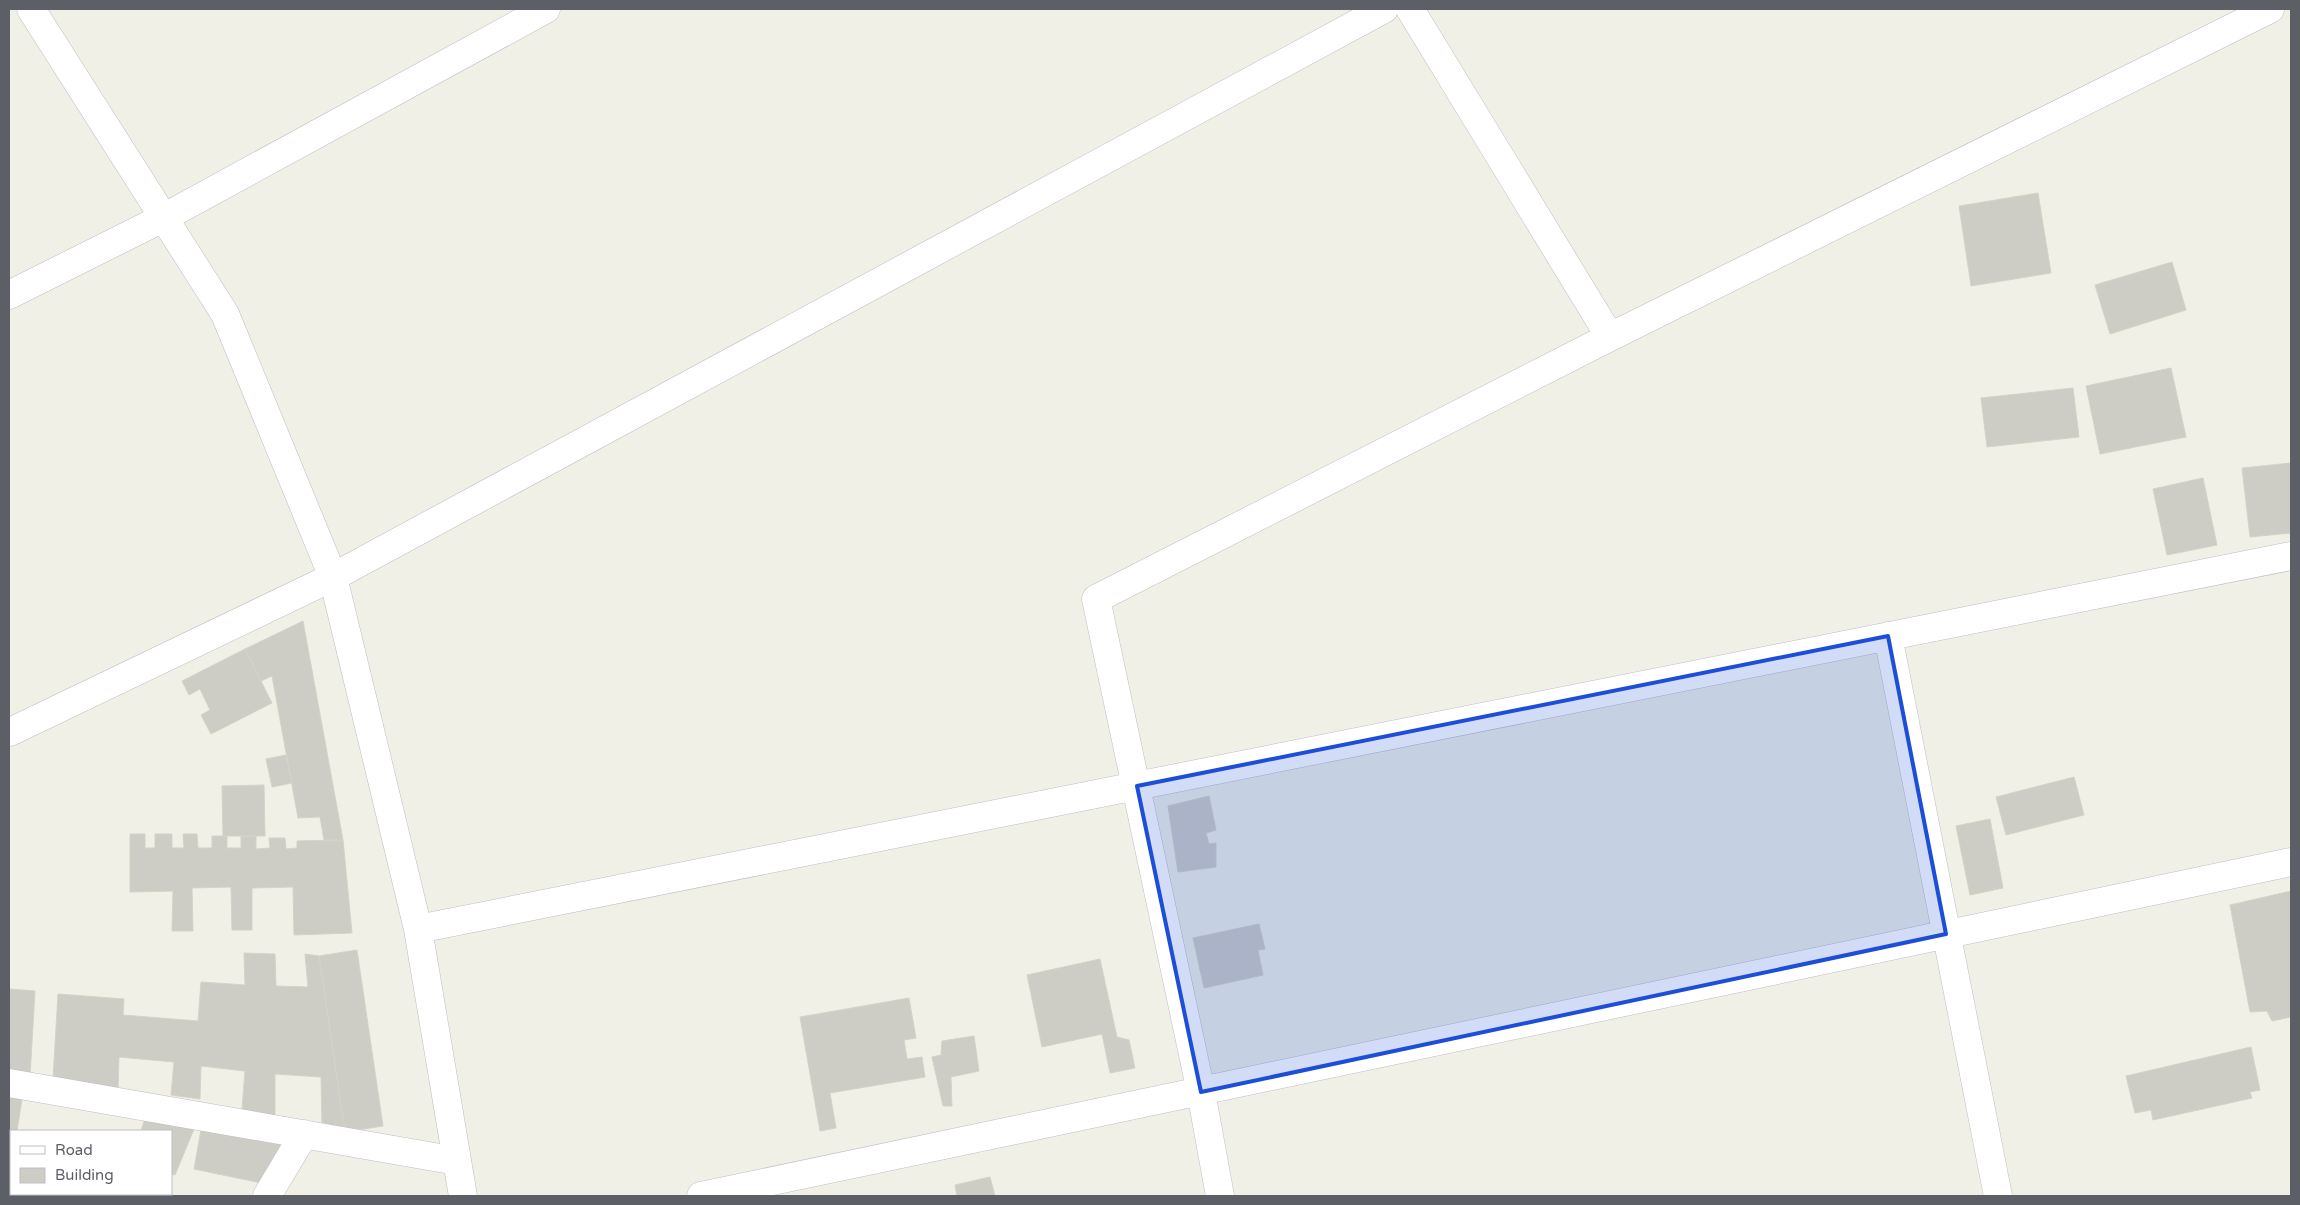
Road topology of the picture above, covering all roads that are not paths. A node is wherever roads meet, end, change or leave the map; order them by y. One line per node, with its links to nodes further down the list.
1 (31, 9): 6 (street)
2 (546, 9): 6 (street)
3 (1384, 9): 10 (street)
4 (1410, 9): 8 (street)
5 (2270, 9): 8 (street)
6 (163, 218): 7 (street); 10 (street)
7 (9, 295)
8 (1610, 337): 13 (street)
9 (2291, 556): 11 (street)
10 (333, 577): 12 (street); 15 (street)
11 (1888, 636): 13 (street); 16 (street)
12 (10, 732)
13 (1137, 786): 15 (street); 18 (street)
14 (2291, 862): 16 (street)
15 (418, 930): 20 (street)
16 (1946, 934): 18 (street); 25 (street)
17 (9, 1083): 19 (street)
18 (1201, 1092): 23 (street); 24 (street)
19 (304, 1134): 20 (street); 21 (street)
20 (457, 1161): 22 (street)
21 (268, 1196)
22 (463, 1196)
23 (701, 1196)
24 (1220, 1196)
25 (1998, 1196)

